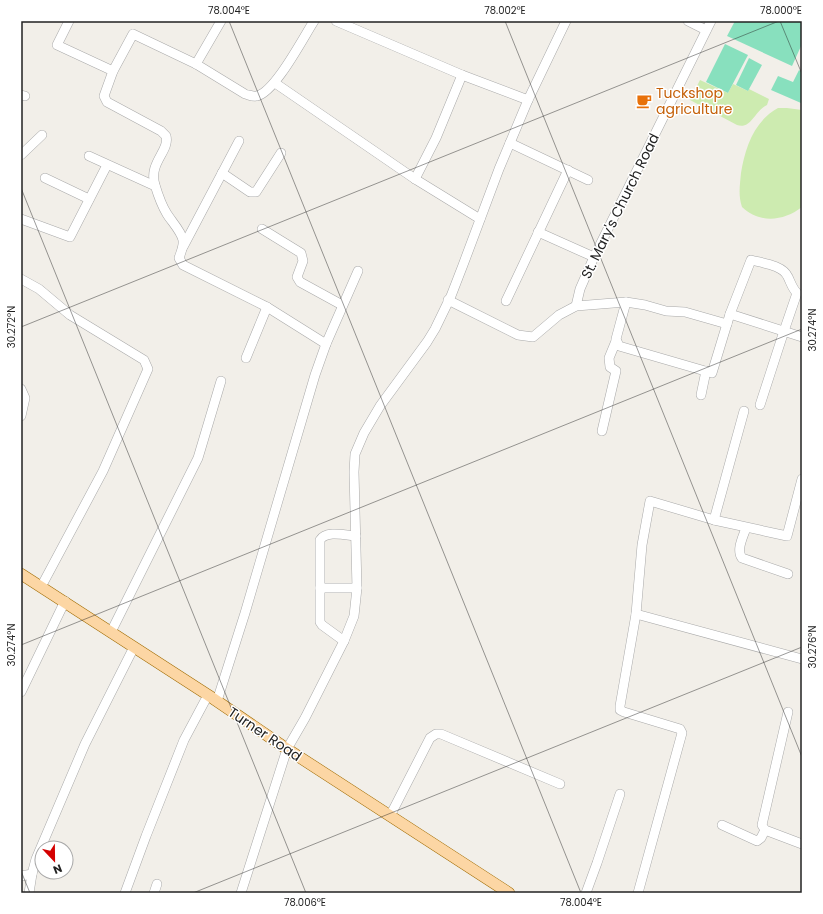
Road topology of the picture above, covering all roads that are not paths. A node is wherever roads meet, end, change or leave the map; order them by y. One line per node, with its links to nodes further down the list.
1 (69, 21): 10 (street)
2 (221, 21): 9 (street)
3 (314, 21): 12 (street)
4 (336, 21): 11 (street)
5 (566, 21): 13 (street)
6 (688, 21): 8 (street)
7 (711, 21): 8 (street, St. Mary's Church Road)
8 (706, 30): 33 (street, St. Mary's Church Road)
9 (196, 64): 10 (street); 12 (street)
10 (113, 71): 26 (street)
11 (462, 75): 13 (street); 24 (street)
12 (276, 83): 24 (street)
13 (528, 100): 16 (street)
14 (42, 135): 18 (street)
15 (239, 141): 22 (street)
16 (510, 143): 21 (street); 29 (street)
17 (281, 153): 22 (street)
18 (21, 155)
19 (89, 156): 20 (street)
20 (107, 165): 26 (street); 27 (street)
21 (568, 170): 25 (street); 31 (street)
22 (222, 173): 32 (street)
23 (45, 178): 27 (street)
24 (415, 179): 29 (street)
25 (588, 180)
26 (155, 186): 32 (street)
27 (89, 199): 28 (street)
28 (21, 219)
29 (480, 219): 37 (street)
30 (262, 229): 40 (street)
31 (538, 232): 33 (street); 38 (street)
32 (183, 247): 42 (street)
33 (594, 257): 41 (street, St. Mary's Church Road)
34 (358, 272): 40 (street)
35 (21, 279): 64 (street)
36 (800, 295): 43 (street); 45 (street)
37 (448, 300): 41 (street); 61 (street)
38 (506, 301)
39 (626, 302): 41 (street); 44 (street); 47 (street)
40 (342, 304): 48 (street)
41 (576, 306)
42 (267, 307): 48 (street); 49 (street)
43 (730, 314): 44 (street); 45 (street)
44 (727, 324): 50 (street)
45 (784, 331): 46 (street); 54 (street)
46 (802, 337)
47 (616, 341): 50 (street); 57 (street)
48 (326, 344): 74 (street)
49 (246, 358)
50 (706, 372): 53 (street)
51 (221, 381): 69 (street)
52 (21, 389): 56 (street)
53 (701, 395)
54 (760, 405)
55 (744, 411): 59 (street)
56 (21, 416)
57 (602, 430)
58 (802, 479): 60 (street)
59 (714, 520): 60 (street); 68 (street)
60 (746, 528): 63 (street)
61 (356, 536): 65 (street); 66 (street)
62 (21, 574): 64 (main road, Turner Road)
63 (788, 574)
64 (41, 587): 67 (main road, Turner Road)
65 (320, 588): 66 (street); 70 (street)
66 (357, 588): 70 (street)
67 (65, 601): 69 (main road, Turner Road); 73 (street)
68 (636, 614): 72 (street); 90 (street)
69 (112, 632): 71 (main road, Turner Road)
70 (344, 641): 76 (street)
71 (134, 647): 74 (main road, Turner Road); 83 (street)
72 (802, 659)
73 (21, 692)
74 (212, 698): 76 (main road, Turner Road); 86 (street)
75 (788, 712): 81 (street)
76 (287, 750): 79 (main road, Turner Road); 87 (street)
77 (560, 784): 79 (street)
78 (620, 794): 89 (street)
79 (390, 816): 88 (main road, Turner Road)
80 (722, 825): 81 (street)
81 (765, 830): 82 (street)
82 (802, 844)
83 (32, 874): 84 (street); 85 (street)
84 (21, 876)
85 (29, 893)
86 (125, 893)
87 (241, 893)
88 (509, 893)
89 (586, 893)
90 (638, 893)

